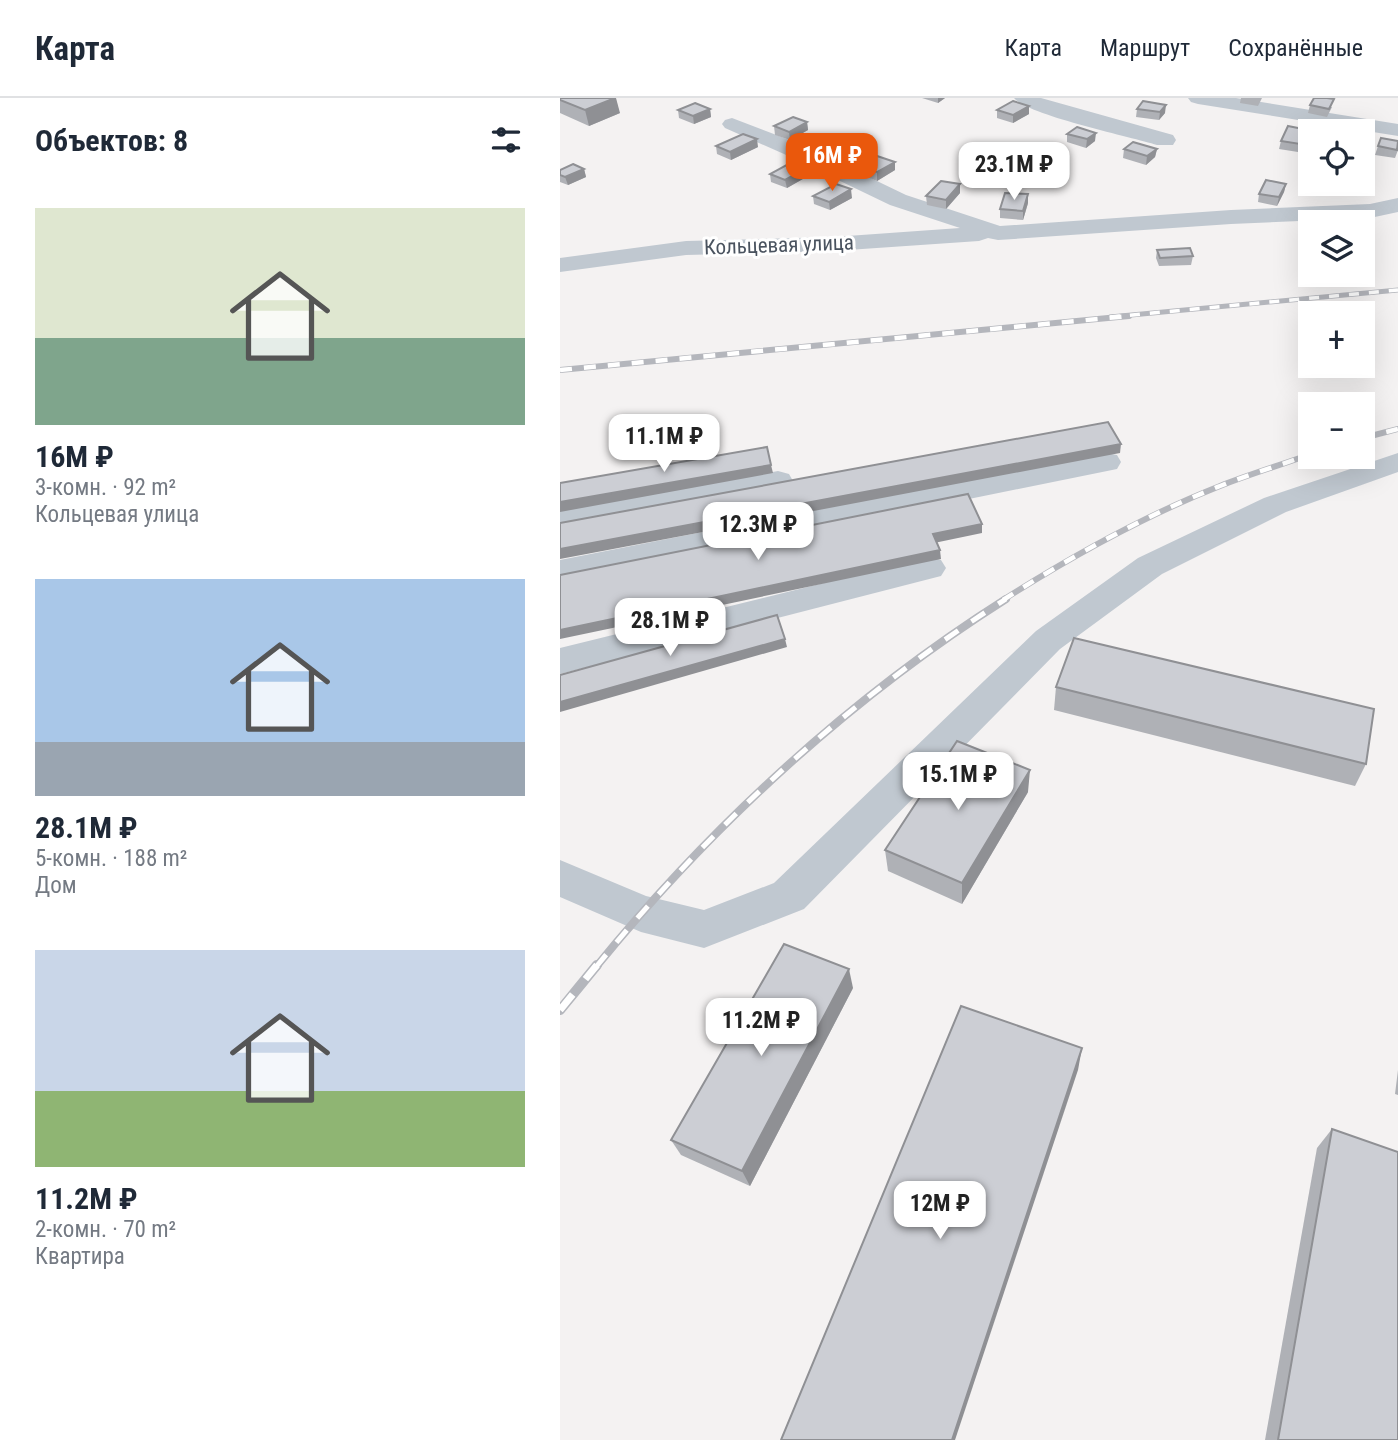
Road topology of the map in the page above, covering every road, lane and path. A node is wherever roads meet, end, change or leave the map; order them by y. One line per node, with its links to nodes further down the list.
1 (1024, 98): 5 (street)
2 (1198, 98): 4 (street)
3 (732, 124): 7 (street, Кольцевая улица)
4 (1398, 131)
5 (1165, 140)
6 (1398, 205): 7 (street, Кольцевая улица)
7 (998, 233): 8 (street, Кольцевая улица)
8 (560, 265)
9 (1398, 461): 16 (street)
10 (1106, 462): 14 (street)
11 (778, 481): 12 (street)
12 (560, 521)
13 (929, 568): 15 (street)
14 (560, 571)
15 (560, 661)
16 (560, 878)

